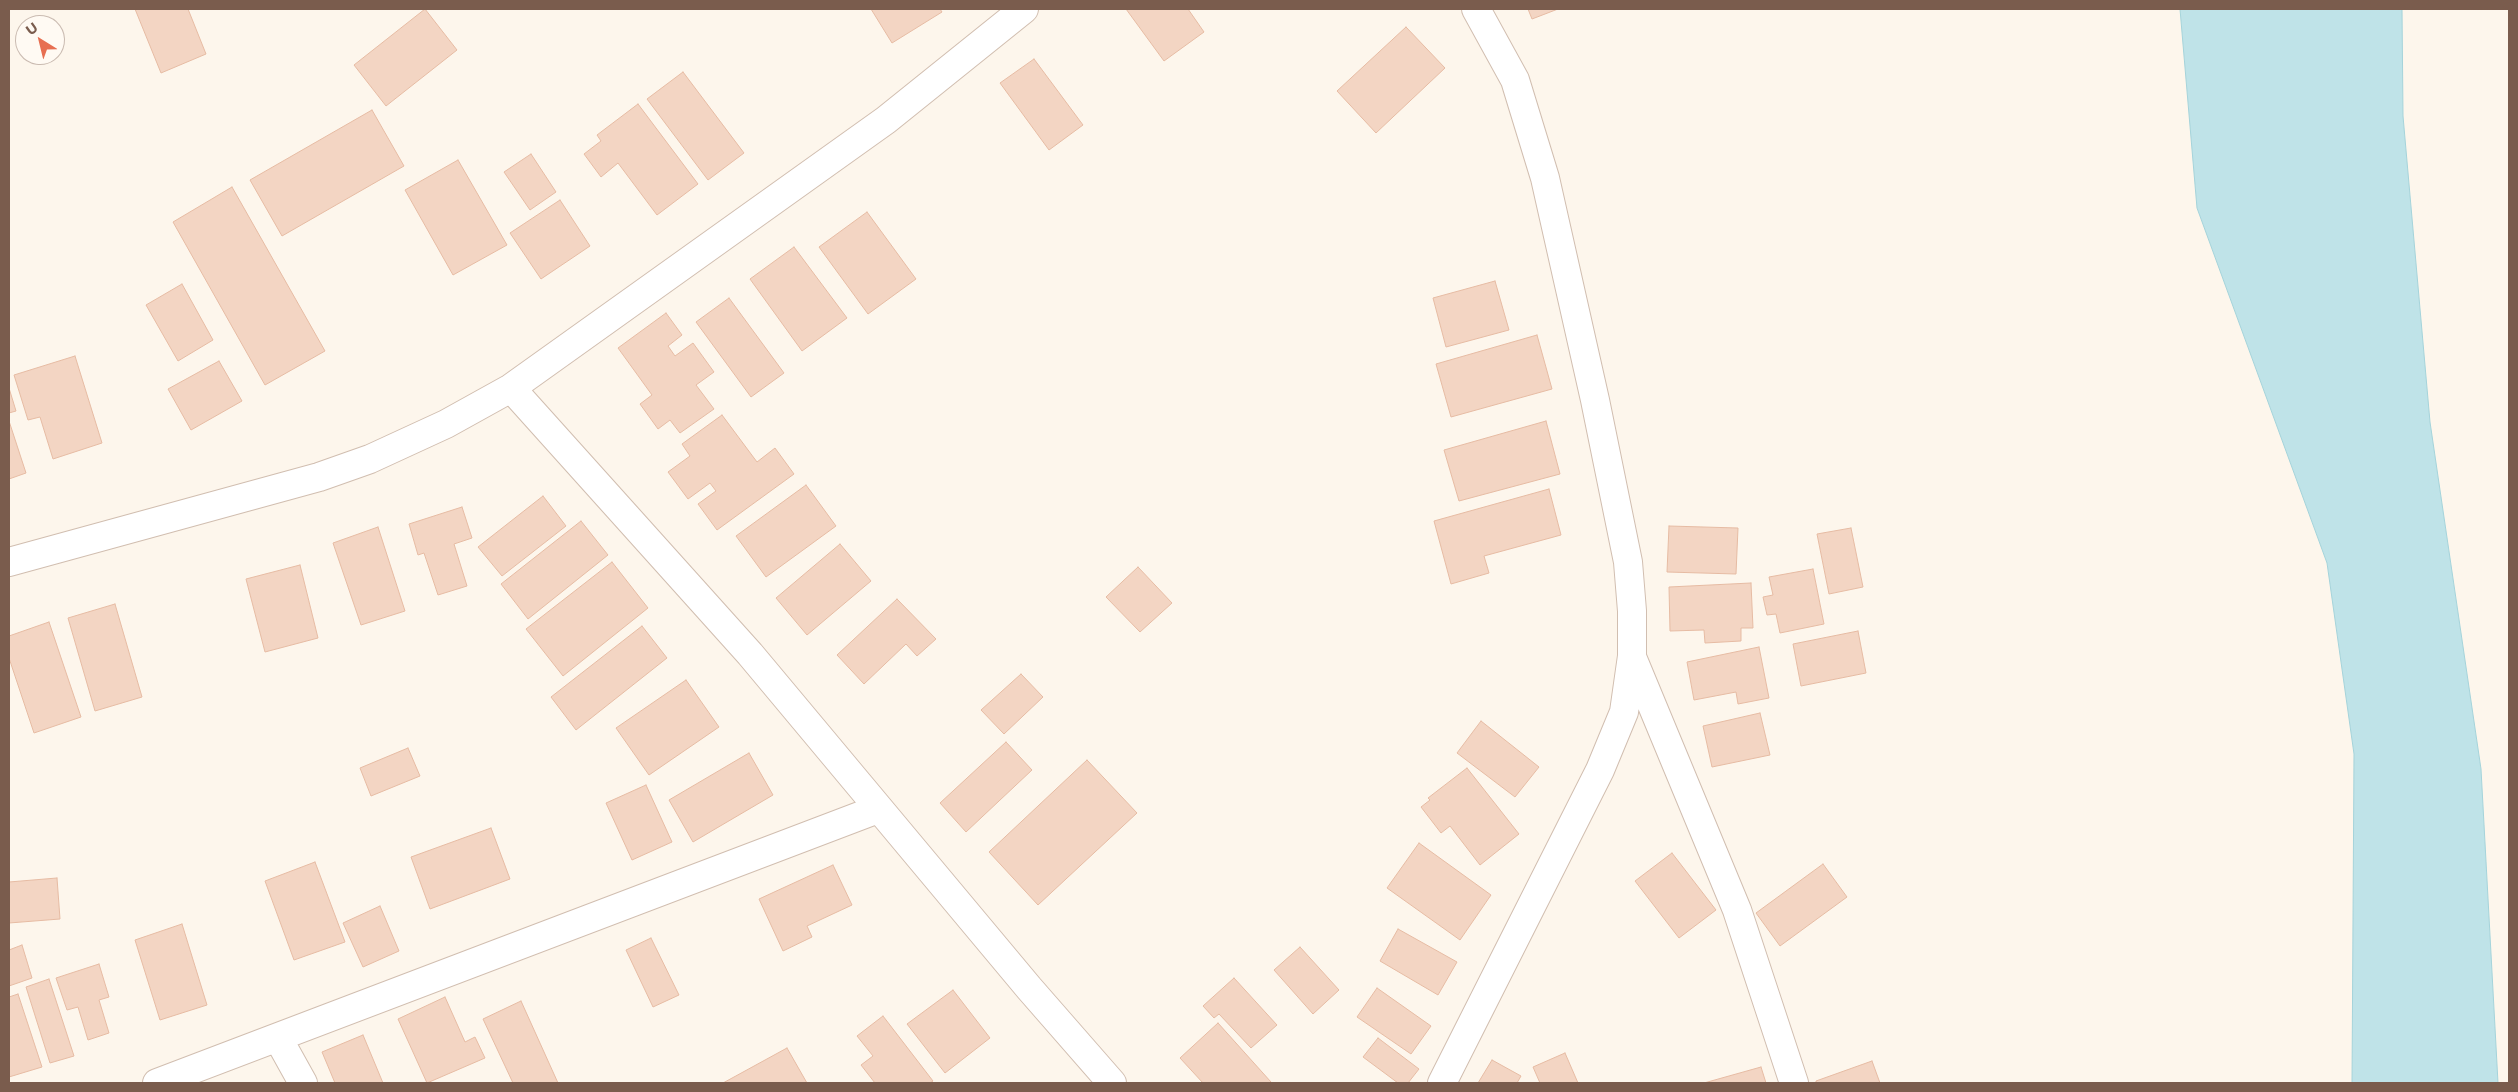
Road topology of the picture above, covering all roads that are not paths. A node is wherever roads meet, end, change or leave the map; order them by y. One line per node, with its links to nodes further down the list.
1 (1024, 9): 3 (street)
2 (1476, 9): 5 (street)
3 (511, 388): 4 (street); 6 (street)
4 (9, 562)
5 (1632, 656): 11 (street); 12 (street)
6 (878, 808): 7 (street); 10 (street)
7 (278, 1038): 8 (street); 9 (street)
8 (157, 1083)
9 (303, 1083)
10 (1112, 1083)
11 (1442, 1083)
12 (1794, 1083)

